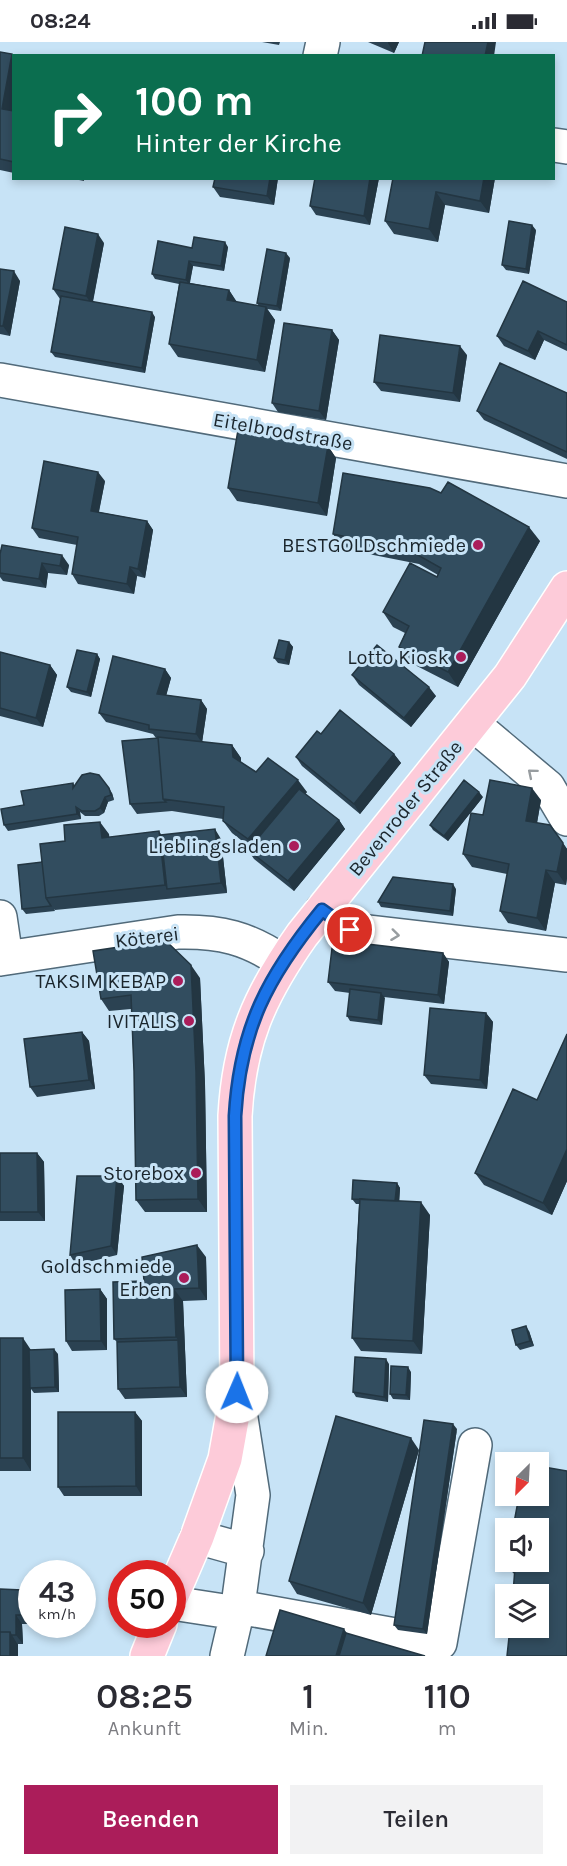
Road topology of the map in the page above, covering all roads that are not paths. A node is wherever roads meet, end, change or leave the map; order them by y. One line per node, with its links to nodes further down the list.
1 (0, 380): 2 (street, Eitelbrodstraße)
2 (567, 481)
3 (567, 588): 4 (main road, Bevenroder Straße)
4 (473, 724): 5 (street, one-way to 4); 6 (main road, Bevenroder Straße)
5 (567, 819)
6 (322, 910): 8 (street, one-way to 8); 10 (main road, Bevenroder Straße)
7 (0, 917): 9 (street, Köterei)
8 (567, 955)
9 (3, 958): 10 (street, Köterei)
10 (283, 962): 11 (main road, Bevenroder Straße)
11 (237, 1392): 13 (main road, Bevenroder Straße); 14 (street)
12 (475, 1445): 17 (street)
13 (197, 1536): 14 (street); 15 (main road, Bevenroder Straße)
14 (247, 1551): 17 (street)
15 (186, 1562)
16 (186, 1605): 17 (street)
17 (237, 1610): 20 (street)
18 (154, 1638): 19 (main road)
19 (147, 1656)
20 (227, 1656)

